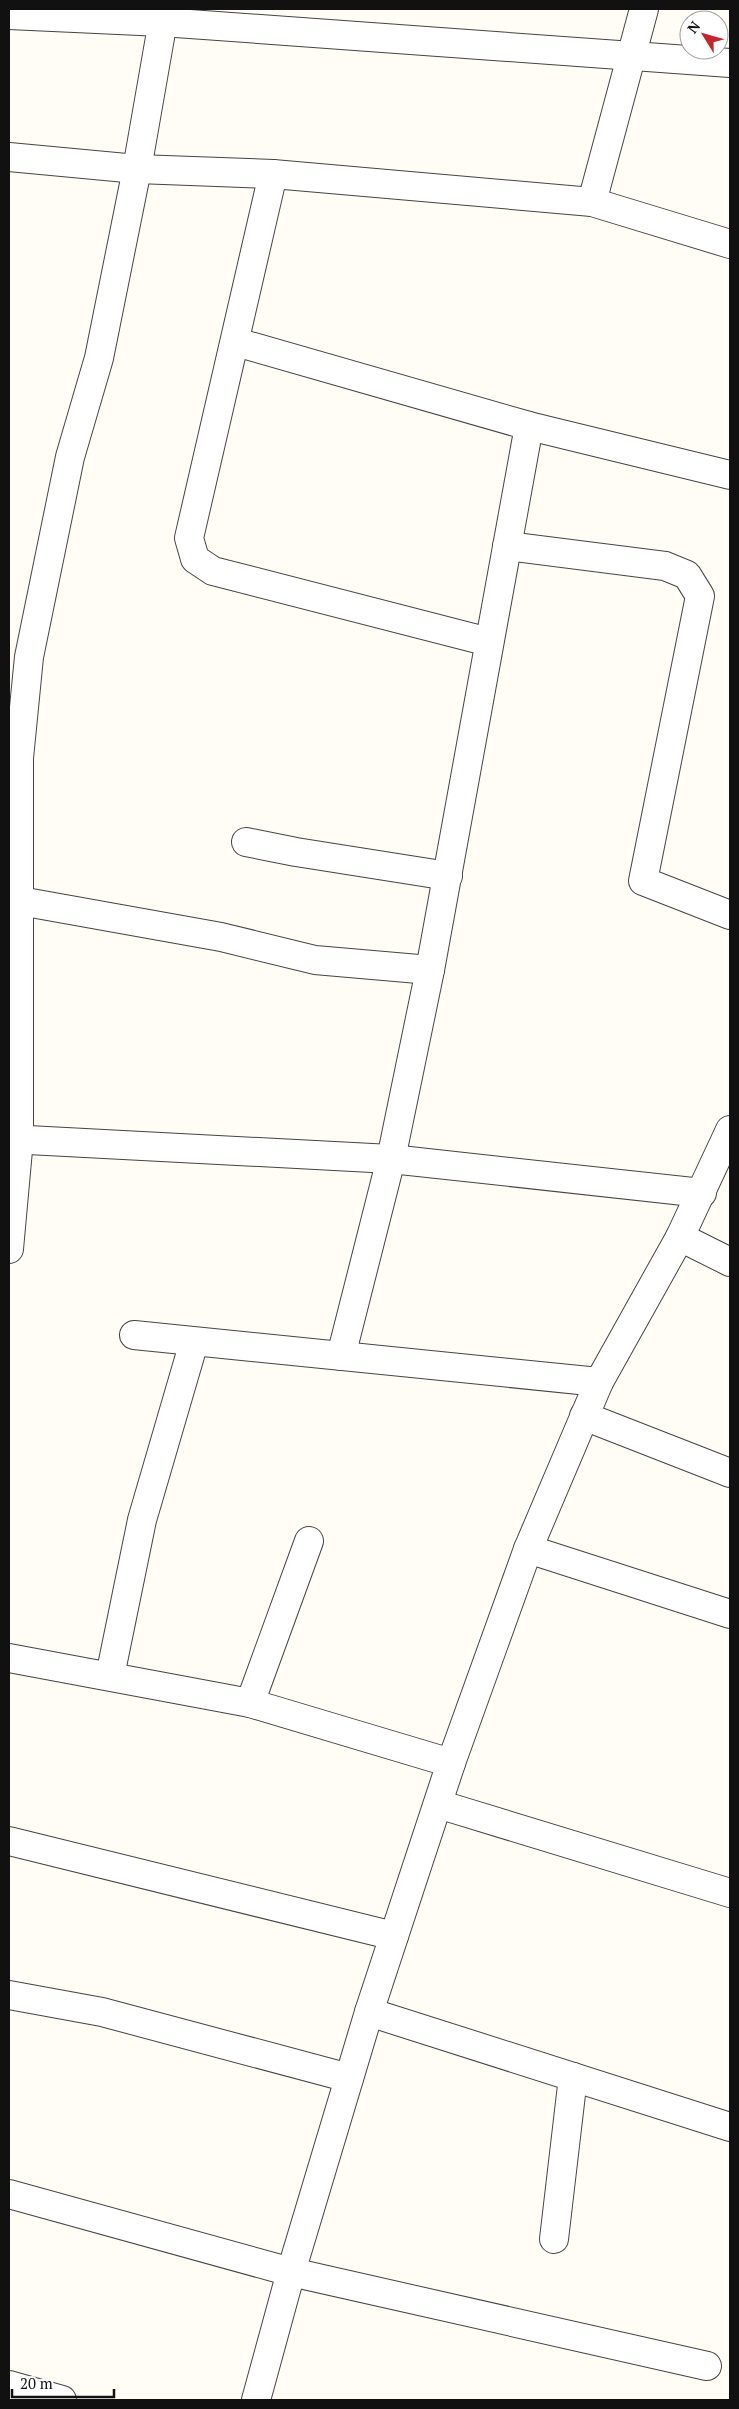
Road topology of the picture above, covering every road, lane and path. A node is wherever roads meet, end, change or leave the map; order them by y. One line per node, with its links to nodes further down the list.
1 (644, 9): 4 (street)
2 (9, 15): 3 (street)
3 (163, 15): 4 (street); 7 (street)
4 (631, 56): 5 (street); 9 (street)
5 (730, 63)
6 (9, 157): 7 (street)
7 (137, 169): 8 (street); 16 (street)
8 (273, 174): 9 (street); 11 (street)
9 (592, 202): 10 (street)
10 (730, 244)
11 (236, 342): 12 (street); 15 (street)
12 (529, 426): 13 (street); 14 (street)
13 (730, 475)
14 (506, 546): 15 (street); 20 (street)
15 (489, 642): 18 (street)
16 (14, 757): 19 (street)
17 (246, 842): 18 (street)
18 (448, 876): 21 (street)
19 (20, 901): 21 (street); 23 (street)
20 (730, 915)
21 (430, 970): 24 (street)
22 (730, 1130): 25 (street)
23 (14, 1139): 24 (street); 27 (street)
24 (391, 1159): 25 (street); 31 (street)
25 (702, 1193): 26 (street)
26 (680, 1237): 28 (street); 32 (street)
27 (9, 1249)
28 (730, 1262)
29 (134, 1335): 30 (street)
30 (194, 1342): 31 (street); 39 (street)
31 (341, 1356): 32 (street)
32 (598, 1382): 33 (street)
33 (584, 1416): 34 (street); 36 (street)
34 (730, 1472)
35 (309, 1541): 40 (street)
36 (528, 1549): 37 (street); 41 (street)
37 (730, 1614)
38 (9, 1658): 39 (street)
39 (110, 1676): 40 (street)
40 (250, 1703): 41 (street)
41 (452, 1764): 42 (street)
42 (438, 1804): 44 (street); 45 (street)
43 (9, 1841): 45 (street)
44 (730, 1893)
45 (394, 1936): 47 (street)
46 (9, 1995): 49 (street)
47 (369, 2012): 48 (street); 49 (street)
48 (573, 2077): 50 (street); 52 (street)
49 (349, 2078): 53 (street)
50 (730, 2127)
51 (9, 2194): 53 (street)
52 (554, 2239)
53 (291, 2272): 54 (street); 57 (street)
54 (707, 2366)
55 (9, 2385): 56 (street)
56 (48, 2398)
57 (256, 2400)

